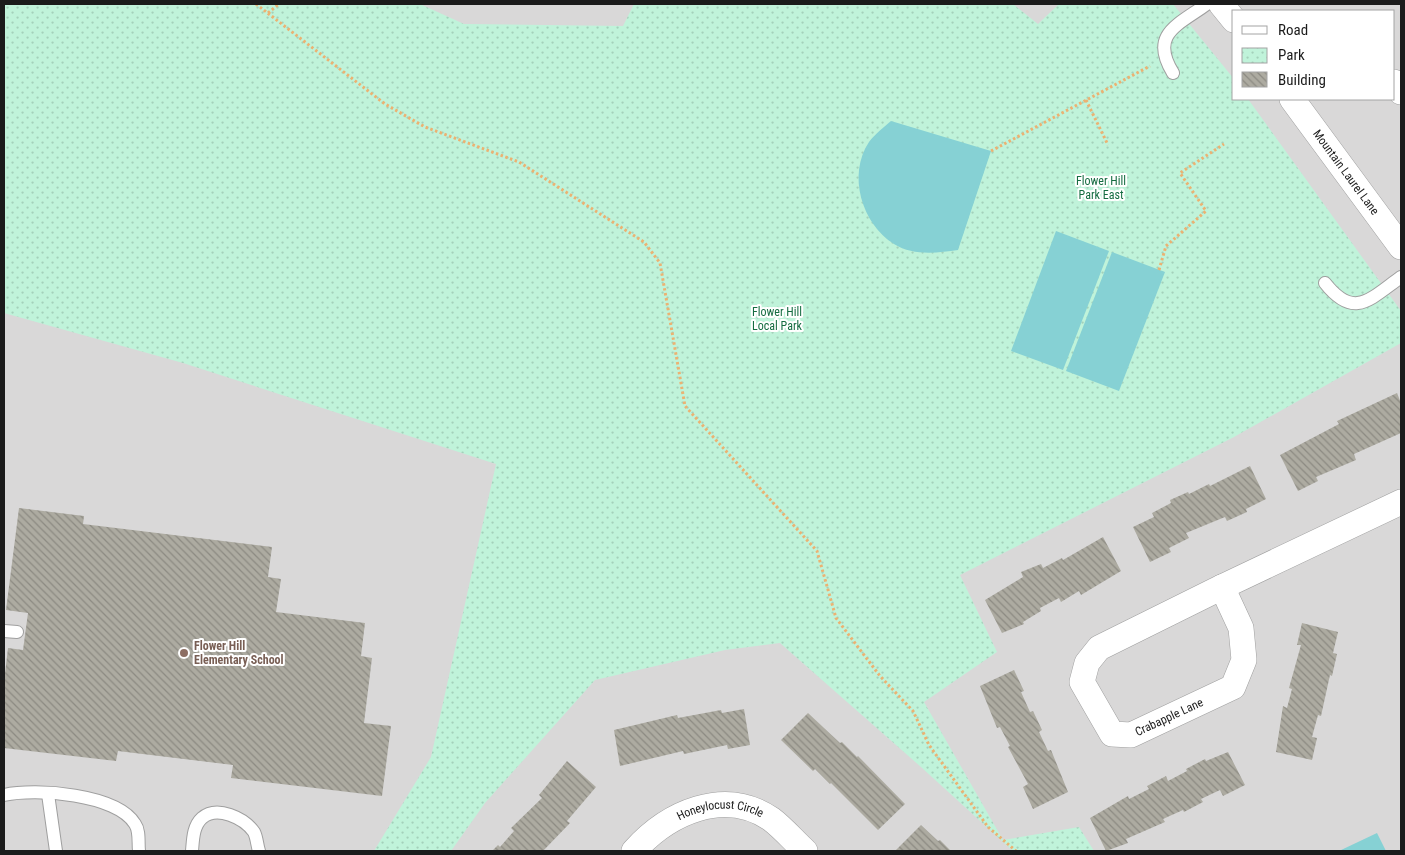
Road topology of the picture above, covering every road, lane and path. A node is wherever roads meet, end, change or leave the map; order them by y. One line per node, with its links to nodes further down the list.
1 (256, 4): 5 (path)
2 (279, 4): 5 (path)
3 (1207, 4): 7 (lane)
4 (1222, 4): 6 (street)
5 (268, 13): 30 (path)
6 (1232, 17)
7 (1164, 58): 8 (lane); 9 (path)
8 (1173, 73)
9 (1086, 100): 12 (path); 13 (path)
10 (1293, 100): 14 (street, Mountain Laurel Lane)
11 (1224, 144): 15 (path)
12 (1108, 145)
13 (991, 152)
14 (1401, 247)
15 (1159, 270)
16 (1401, 277): 17 (lane)
17 (1325, 283)
18 (1401, 502): 19 (street, Crabapple Lane)
19 (1222, 588): 19 (street, Crabapple Lane)
20 (4, 631): 21 (lane)
21 (17, 632)
22 (48, 794): 23 (lane); 24 (lane); 25 (lane)
23 (4, 795)
24 (56, 851)
25 (139, 851)
26 (192, 851): 27 (lane)
27 (259, 851)
28 (634, 851): 29 (street, Honeylocust Circle)
29 (805, 851)
30 (1016, 851)

